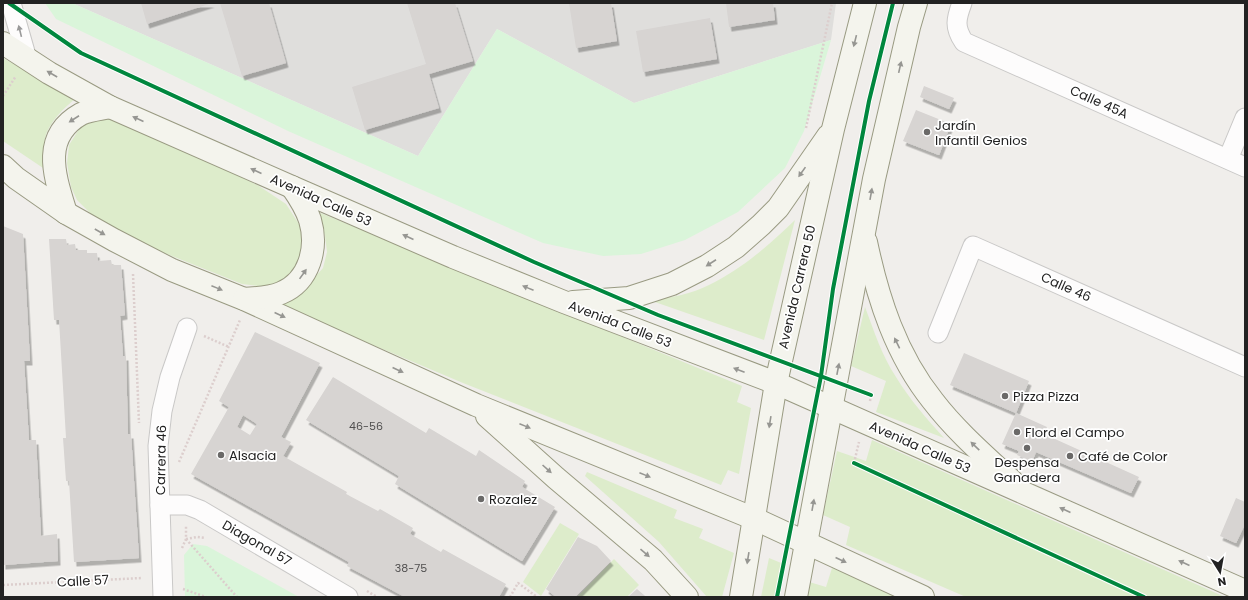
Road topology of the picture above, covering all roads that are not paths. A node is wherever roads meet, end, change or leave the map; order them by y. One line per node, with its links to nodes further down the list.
1 (11, 3): 6 (street, one-way to 1)
2 (865, 3): 9 (main road, Avenida Carrera 50, one-way to 9)
3 (916, 3): 17 (main road, one-way to 3)
4 (962, 3): 10 (street, Calle 45A)
5 (3, 43): 6 (main road, Avenida Calle 53)
6 (27, 59): 7 (main road, Avenida Calle 53, one-way to 6)
7 (110, 107): 14 (main road, Avenida Calle 53, one-way to 7); 16 (main road, one-way to 16)
8 (1245, 118): 10 (street)
9 (833, 129): 19 (main road, one-way to 19); 23 (main road, Avenida Carrera 50)
10 (1228, 159): 12 (street, Calle 45A)
11 (3, 166): 15 (main road)
12 (1245, 167)
13 (3, 184): 15 (main road)
14 (292, 187): 18 (main road, one-way to 14); 19 (main road, Avenida Calle 53, one-way to 14)
15 (34, 191): 16 (main road)
16 (66, 213): 18 (main road, one-way to 18)
17 (864, 232): 25 (main road, one-way to 17); 26 (main road, one-way to 17)
18 (244, 299): 24 (main road, one-way to 24)
19 (564, 302): 23 (main road, Avenida Calle 53, one-way to 19)
20 (187, 328): 27 (street, Carrera 46)
21 (938, 333): 22 (street, Calle 46)
22 (1245, 367)
23 (776, 384): 25 (main road, Avenida Calle 53); 28 (main road, Avenida Carrera 50, one-way to 28)
24 (476, 406): 28 (main road, one-way to 28); 33 (main road, one-way to 33)
25 (831, 408): 26 (main road, Avenida Calle 53); 29 (main road, one-way to 25)
26 (1023, 492): 31 (main road, Avenida Calle 53, one-way to 26)
27 (160, 504): 30 (street, Carrera 46); 32 (street, Diagonal 57)
28 (755, 519): 29 (main road); 34 (main road, Avenida Carrera 50, one-way to 34)
29 (806, 543): 35 (main road); 36 (main road, one-way to 36)
30 (162, 589)
31 (1245, 591)
32 (356, 593)
33 (687, 597)
34 (741, 597)
35 (796, 597)
36 (923, 597)

